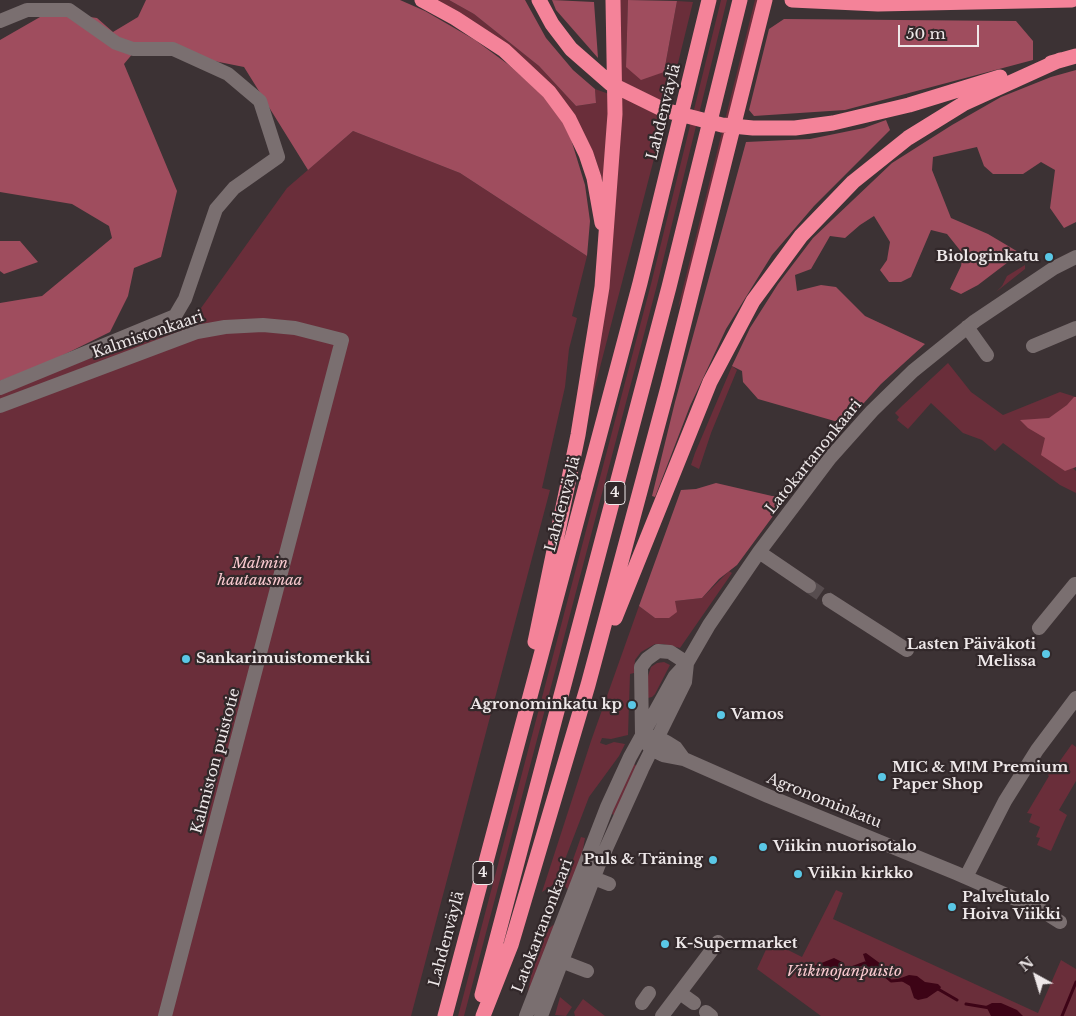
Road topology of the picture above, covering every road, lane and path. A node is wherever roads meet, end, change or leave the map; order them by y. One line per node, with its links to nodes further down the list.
1 (422, 0): 13 (highway)
2 (539, 0): 11 (highway)
3 (613, 0): 13 (highway)
4 (709, 0): 32 (highway, Lahdenväylä / 4)
5 (740, 0): 44 (highway, 4)
6 (765, 0): 28 (highway)
7 (792, 0): 8 (highway)
8 (1072, 0)
9 (0, 21): 19 (street)
10 (1076, 56): 11 (highway)
11 (1060, 60): 28 (highway)
12 (1076, 257): 14 (street, Latokartanonkaari)
13 (602, 288): 32 (highway)
14 (967, 327): 18 (street); 21 (street, Latokartanonkaari)
15 (1076, 328): 17 (street)
16 (342, 340): 20 (street, Kalmistonkaari); 42 (street, Kalmiston puistotie)
17 (1033, 346)
18 (987, 355)
19 (0, 388)
20 (0, 406)
21 (759, 552): 23 (street); 27 (street, Latokartanonkaari)
22 (1075, 584): 25 (street)
23 (809, 586)
24 (830, 600): 26 (street)
25 (1039, 628)
26 (907, 650)
27 (687, 663): 30 (street, Latokartanonkaari); 30 (street); 31 (street, Latokartanonkaari)
28 (588, 685): 45 (highway)
29 (1076, 698): 34 (street)
30 (642, 737): 31 (street); 33 (street, Latokartanonkaari)
31 (654, 743): 33 (street, Latokartanonkaari); 34 (street, Agronominkatu)
32 (516, 748): 43 (highway, Lahdenväylä / 4)
33 (587, 875): 35 (street); 38 (street, Latokartanonkaari); 46 (street, Latokartanonkaari)
34 (966, 877): 36 (street, Agronominkatu)
35 (609, 884)
36 (1060, 922)
37 (718, 942): 40 (street)
38 (561, 961): 39 (street); 47 (street, Latokartanonkaari)
39 (587, 971)
40 (680, 993): 41 (street); 48 (street)
41 (694, 1003)
42 (165, 1016)
43 (445, 1016)
44 (478, 1016)
45 (483, 1016)
46 (526, 1016)
47 (541, 1016)
48 (662, 1016)

